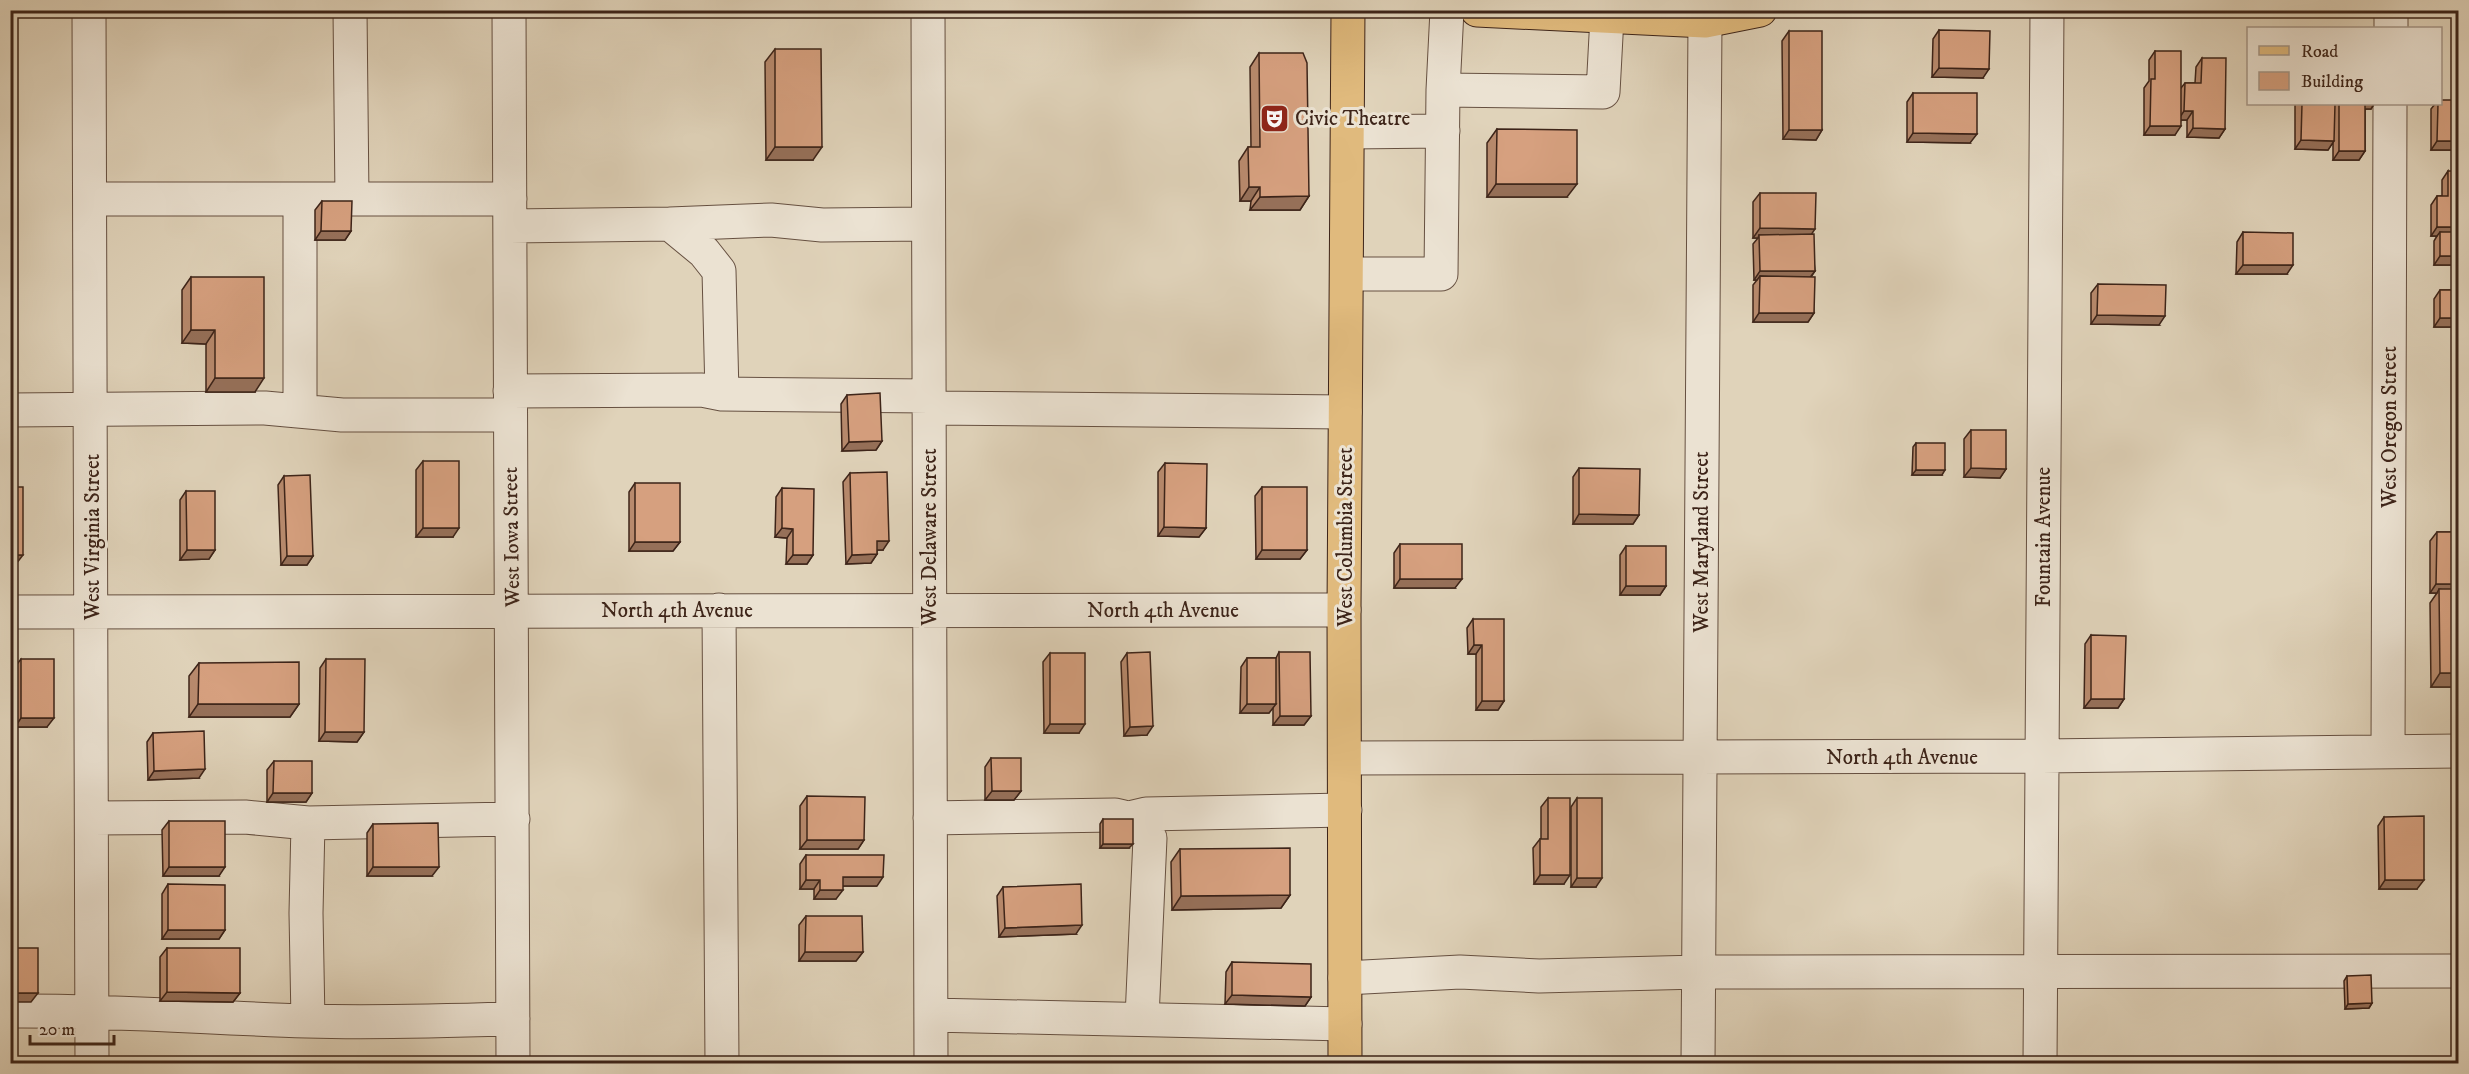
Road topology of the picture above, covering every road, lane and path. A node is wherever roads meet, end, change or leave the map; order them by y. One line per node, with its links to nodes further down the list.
1 (89, 10): 18 (street, West Virginia Street)
2 (350, 10): 20 (street)
3 (509, 10): 21 (street, West Iowa Street)
4 (928, 10): 23 (street, West Delaware Street)
5 (1348, 10): 17 (main road, West Columbia Street)
6 (1447, 10): 14 (street)
7 (1477, 10): 11 (main road)
8 (1760, 10): 12 (main road)
9 (2047, 10): 40 (street, Fountain Avenue)
10 (2391, 10): 13 (street)
11 (1607, 16): 12 (main road); 14 (street)
12 (1705, 21): 41 (street, West Maryland Street)
13 (2391, 27)
14 (1443, 90): 16 (street)
15 (2390, 105): 38 (street, West Oregon Street)
16 (1443, 131): 17 (street); 24 (street)
17 (1348, 132): 24 (main road, West Columbia Street)
18 (90, 199): 19 (street); 28 (street, West Virginia Street)
19 (300, 199): 20 (street); 30 (street)
20 (352, 199): 21 (street)
21 (510, 213): 22 (street); 27 (street, West Iowa Street)
22 (670, 224): 23 (street); 25 (street)
23 (928, 224): 26 (street, West Delaware Street)
24 (1347, 274): 31 (main road, West Columbia Street)
25 (722, 394): 26 (street); 27 (street)
26 (929, 402): 31 (street); 35 (street, West Delaware Street)
27 (510, 403): 30 (street); 32 (street, West Iowa Street)
28 (91, 409): 29 (street); 30 (street); 37 (street, West Virginia Street)
29 (10, 410)
30 (300, 411)
31 (1346, 411): 34 (main road, West Columbia Street)
32 (512, 610): 33 (street, North 4th Avenue); 37 (street, North 4th Avenue); 47 (street, West Iowa Street)
33 (719, 610): 35 (street, North 4th Avenue); 62 (street)
34 (1344, 610): 35 (street, North 4th Avenue); 42 (main road, West Columbia Street)
35 (929, 611): 45 (street, West Delaware Street)
36 (10, 612): 37 (street, North 4th Avenue)
37 (92, 613): 44 (street, West Virginia Street)
38 (2388, 751): 39 (street, North 4th Avenue); 40 (street, North 4th Avenue)
39 (2458, 751)
40 (2042, 756): 41 (street, North 4th Avenue); 49 (street, Fountain Avenue)
41 (1700, 757): 42 (street, North 4th Avenue); 51 (street, West Maryland Street)
42 (1345, 758): 43 (main road, West Columbia Street)
43 (1345, 810): 46 (street); 52 (main road, West Columbia Street)
44 (93, 818): 48 (street); 53 (street, West Virginia Street)
45 (930, 818): 46 (street); 55 (street, West Delaware Street)
46 (1129, 818): 56 (street)
47 (513, 819): 48 (street); 57 (street, West Iowa Street)
48 (308, 823): 58 (street)
49 (2041, 970): 50 (street); 51 (street); 66 (street, Fountain Avenue)
50 (2458, 970)
51 (1699, 972): 52 (street); 65 (street, West Maryland Street)
52 (1345, 978): 59 (main road, West Columbia Street)
53 (92, 1010): 54 (street); 58 (street); 60 (street, West Virginia Street)
54 (10, 1011)
55 (931, 1015): 56 (street); 63 (street, West Delaware Street)
56 (1142, 1018): 59 (street)
57 (513, 1019): 58 (street); 61 (street, West Iowa Street)
58 (308, 1021)
59 (1345, 1024): 64 (main road, West Columbia Street)
60 (92, 1064)
61 (513, 1064)
62 (722, 1064)
63 (931, 1064)
64 (1345, 1064)
65 (1698, 1064)
66 (2040, 1064)

